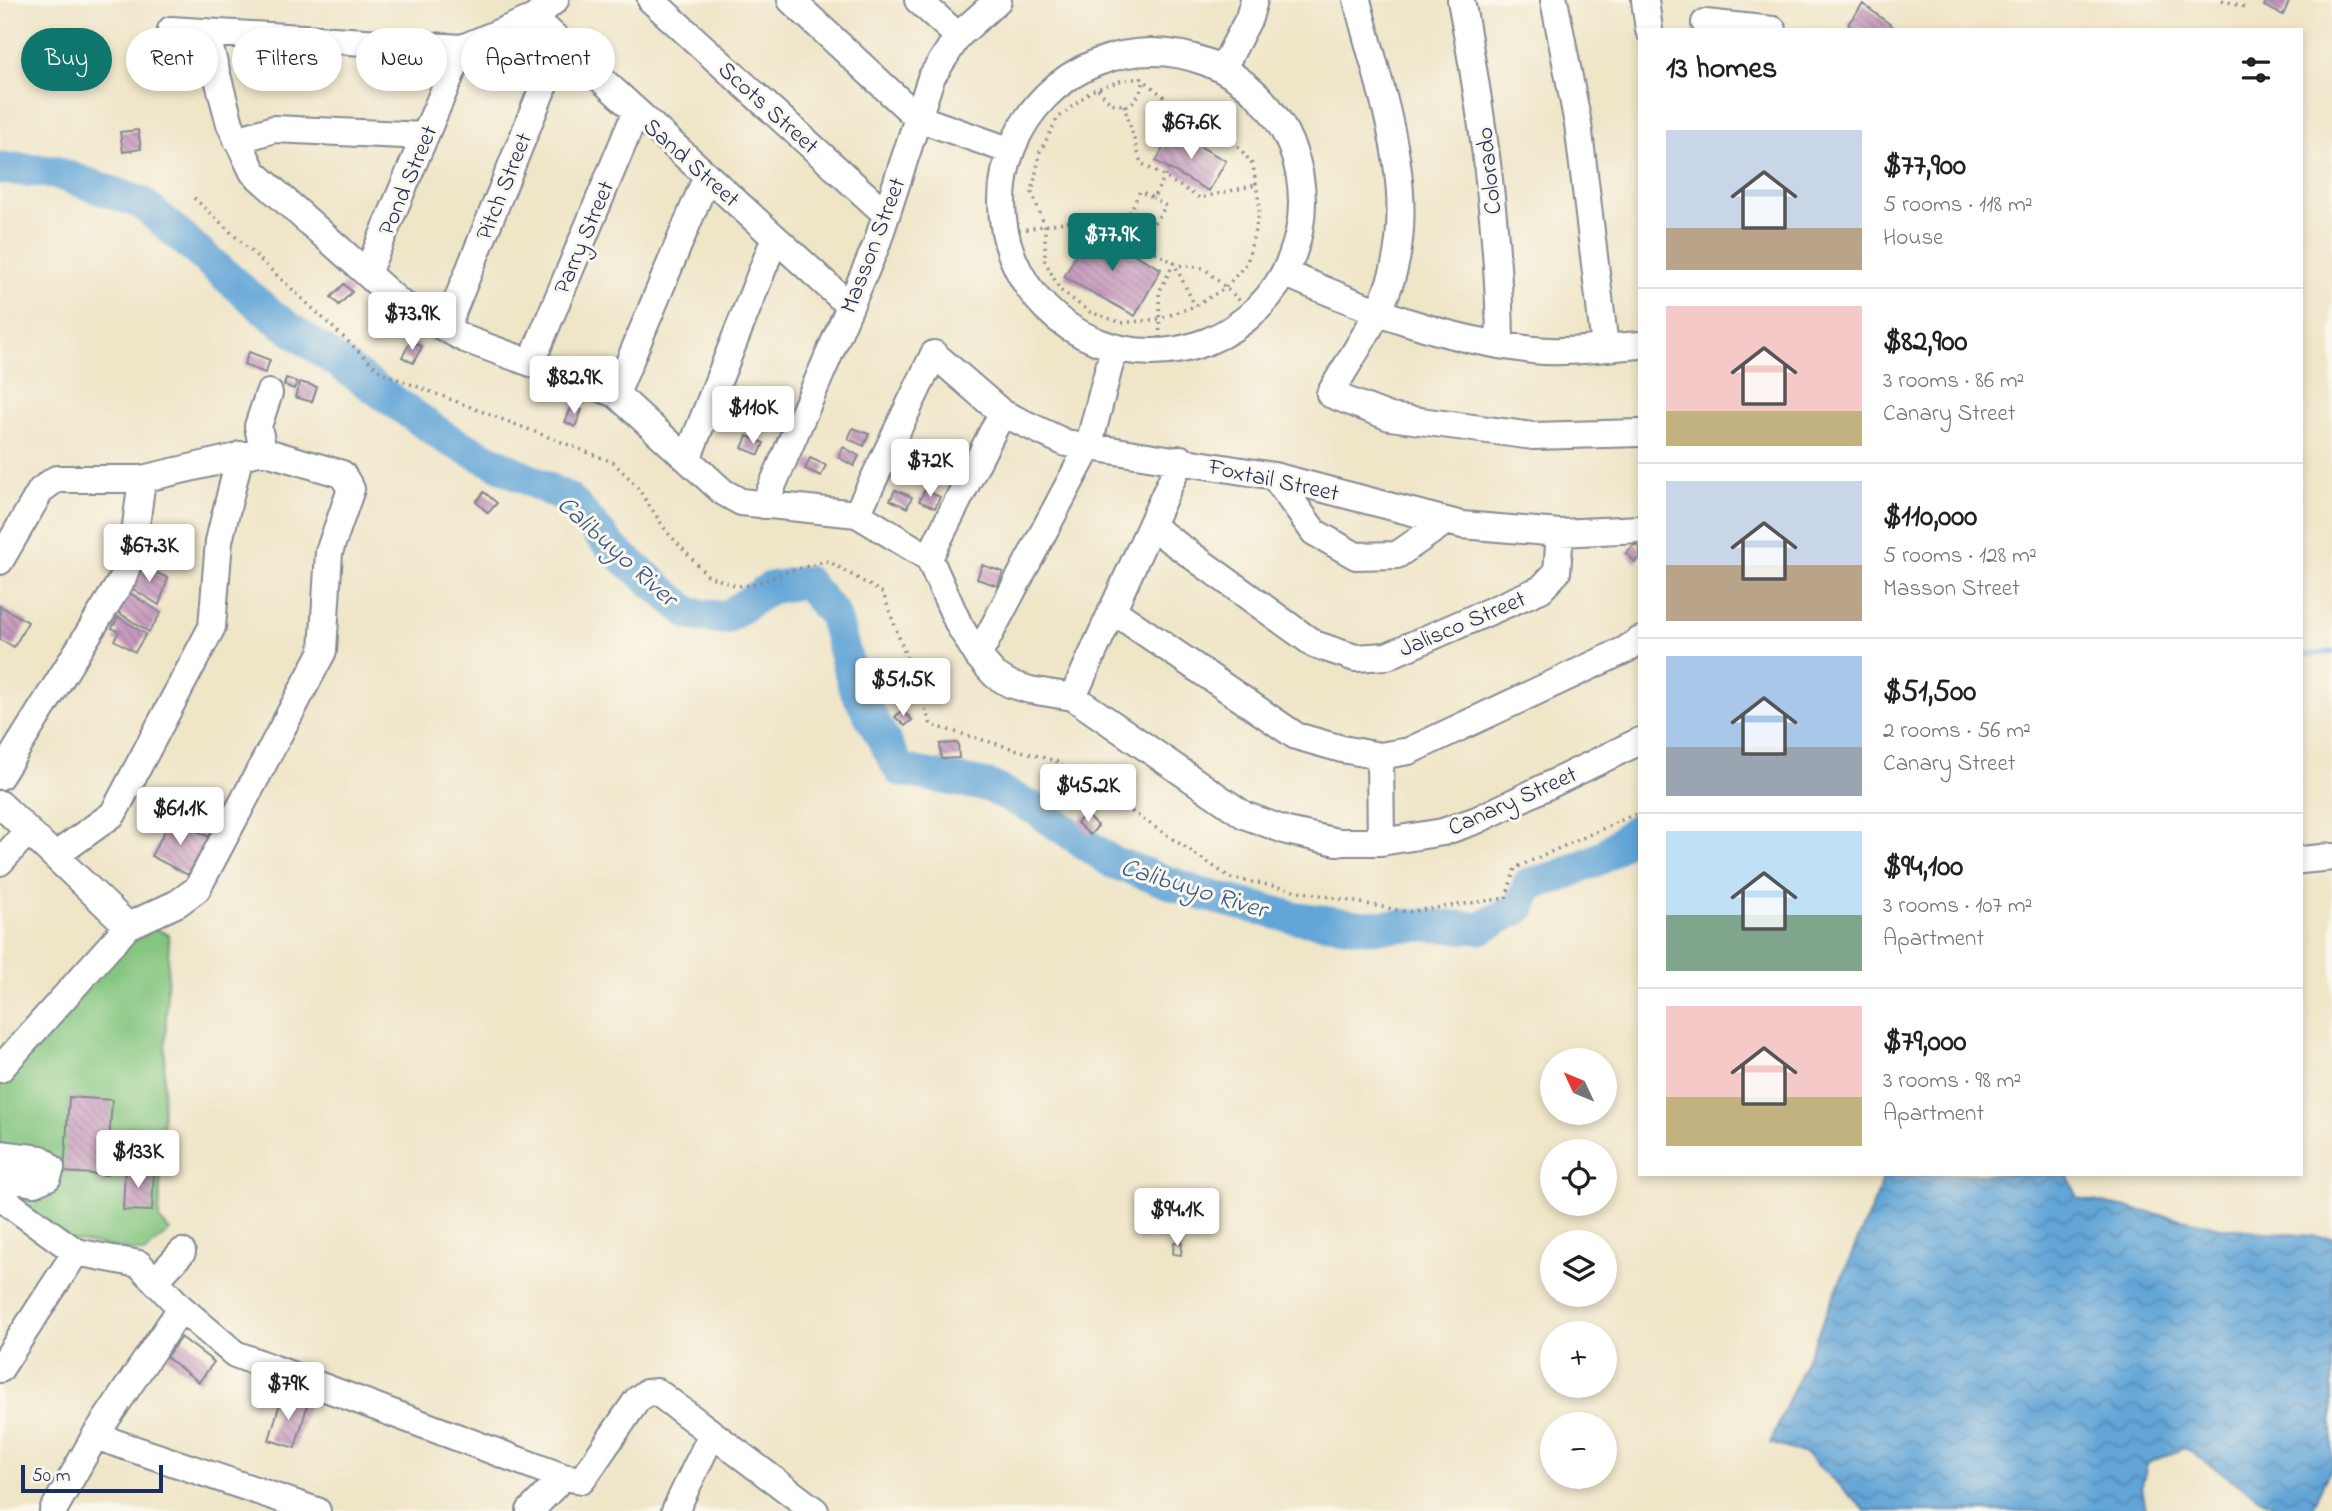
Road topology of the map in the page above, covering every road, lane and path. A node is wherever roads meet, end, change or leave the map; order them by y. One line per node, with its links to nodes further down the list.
1 (555, 0): 13 (street)
2 (651, 0): 44 (street, Scots Street)
3 (791, 0): 32 (street)
4 (918, 0): 20 (street)
5 (998, 0): 20 (street, Masson Street)
6 (1254, 0): 23 (street)
7 (1357, 0): 57 (street)
8 (1461, 0): 61 (street, Colorado)
9 (1554, 0): 63 (street)
10 (1645, 0): 17 (street)
11 (2222, 0): 12 (path)
12 (2248, 8)
13 (534, 18): 15 (street); 16 (street, Sand Street)
14 (1703, 18): 18 (street)
15 (510, 28)
16 (545, 28)
17 (1649, 28)
18 (1761, 28)
19 (218, 34): 21 (street)
20 (958, 36): 32 (street, Masson Street)
21 (461, 48)
22 (461, 50): 34 (street, Pond Street)
23 (1223, 68): 37 (street); 53 (street)
24 (218, 76): 35 (street)
25 (1144, 81): 26 (path); 29 (path); 33 (path)
26 (1098, 89): 29 (path); 46 (path)
27 (542, 91): 60 (street, Pitch Street)
28 (613, 91): 31 (street, Sand Street)
29 (1124, 105): 40 (path)
30 (1201, 110): 33 (path)
31 (636, 112): 39 (street, Sand Street); 66 (street, Parry Street)
32 (918, 118): 37 (street); 44 (street, Masson Street)
33 (1196, 123): 36 (path); 41 (path)
34 (425, 136): 35 (street); 52 (street, Pond Street)
35 (237, 140): 52 (street)
36 (1189, 141)
37 (1010, 151): 47 (street)
38 (1169, 169): 40 (path)
39 (707, 176): 48 (street, Sand Street); 68 (street)
40 (1166, 178): 41 (path); 43 (path)
41 (1256, 185): 54 (path)
42 (194, 198): 93 (path)
43 (1153, 198): 45 (path); 45 (path)
44 (886, 214): 55 (street, Masson Street)
45 (1139, 223): 49 (path)
46 (1045, 226): 47 (path); 49 (path); 59 (path)
47 (1005, 233): 64 (street)
48 (775, 238): 55 (street, Sand Street); 73 (street)
49 (1132, 239): 50 (path); 51 (path)
50 (1124, 249)
51 (1174, 263): 54 (path); 56 (path); 59 (path)
52 (367, 273): 60 (street)
53 (1284, 273): 57 (street); 58 (street)
54 (1225, 288): 56 (path); 58 (path)
55 (850, 306): 77 (street, Masson Street)
56 (1195, 306): 59 (path)
57 (1376, 313): 61 (street); 70 (street)
58 (1250, 316): 65 (street)
59 (1159, 318): 65 (path)
60 (446, 328): 66 (street)
61 (1500, 345): 63 (street)
62 (1638, 345): 63 (street)
63 (1605, 347)
64 (1114, 348): 65 (street); 71 (street)
65 (1160, 352)
66 (531, 363): 68 (street)
67 (269, 393): 72 (street)
68 (616, 394): 73 (street)
69 (1002, 413): 71 (street, Foxtail Street); 78 (street, Foxtail Street); 83 (street)
70 (1638, 433)
71 (1088, 448): 74 (street, Foxtail Street); 87 (street)
72 (251, 453): 76 (street); 96 (street); 100 (street)
73 (688, 457): 77 (street)
74 (1181, 459): 75 (street, Foxtail Street); 80 (street)
75 (1274, 476): 79 (street, Foxtail Street); 79 (street)
76 (142, 479): 84 (street); 91 (street)
77 (764, 505): 78 (street)
78 (856, 514): 83 (street)
79 (1446, 521): 82 (street, Foxtail Street)
80 (1151, 526): 82 (street, Jalisco Street); 85 (street)
81 (1638, 529): 82 (street, Foxtail Street)
82 (1560, 533)
83 (929, 558): 87 (street, Canary Street)
84 (0, 561)
85 (1112, 610): 88 (street); 90 (street)
86 (1638, 641): 90 (street)
87 (978, 656): 88 (street, Canary Street)
88 (1073, 697): 95 (street, Canary Street)
89 (1638, 742): 95 (street, Canary Street)
90 (1380, 756): 95 (street)
91 (0, 776)
92 (0, 804): 94 (street)
93 (1638, 813)
94 (28, 831): 96 (street); 99 (street)
95 (1381, 842)
96 (56, 856): 100 (street)
97 (2332, 857): 98 (street)
98 (2303, 860)
99 (0, 862)
100 (128, 926): 101 (street)
101 (0, 1069)
102 (0, 1154): 103 (street)
103 (0, 1177)
104 (0, 1197): 105 (street)
105 (76, 1252): 107 (street); 109 (street)
106 (182, 1252): 107 (street)
107 (156, 1280): 108 (street)
108 (181, 1308): 111 (street); 112 (street)
109 (0, 1369)
110 (712, 1434): 112 (street); 113 (street); 117 (street)
111 (95, 1436): 114 (street); 115 (street)
112 (563, 1477): 116 (street)
113 (806, 1508)
114 (53, 1511)
115 (317, 1511)
116 (530, 1511)
117 (675, 1511)

